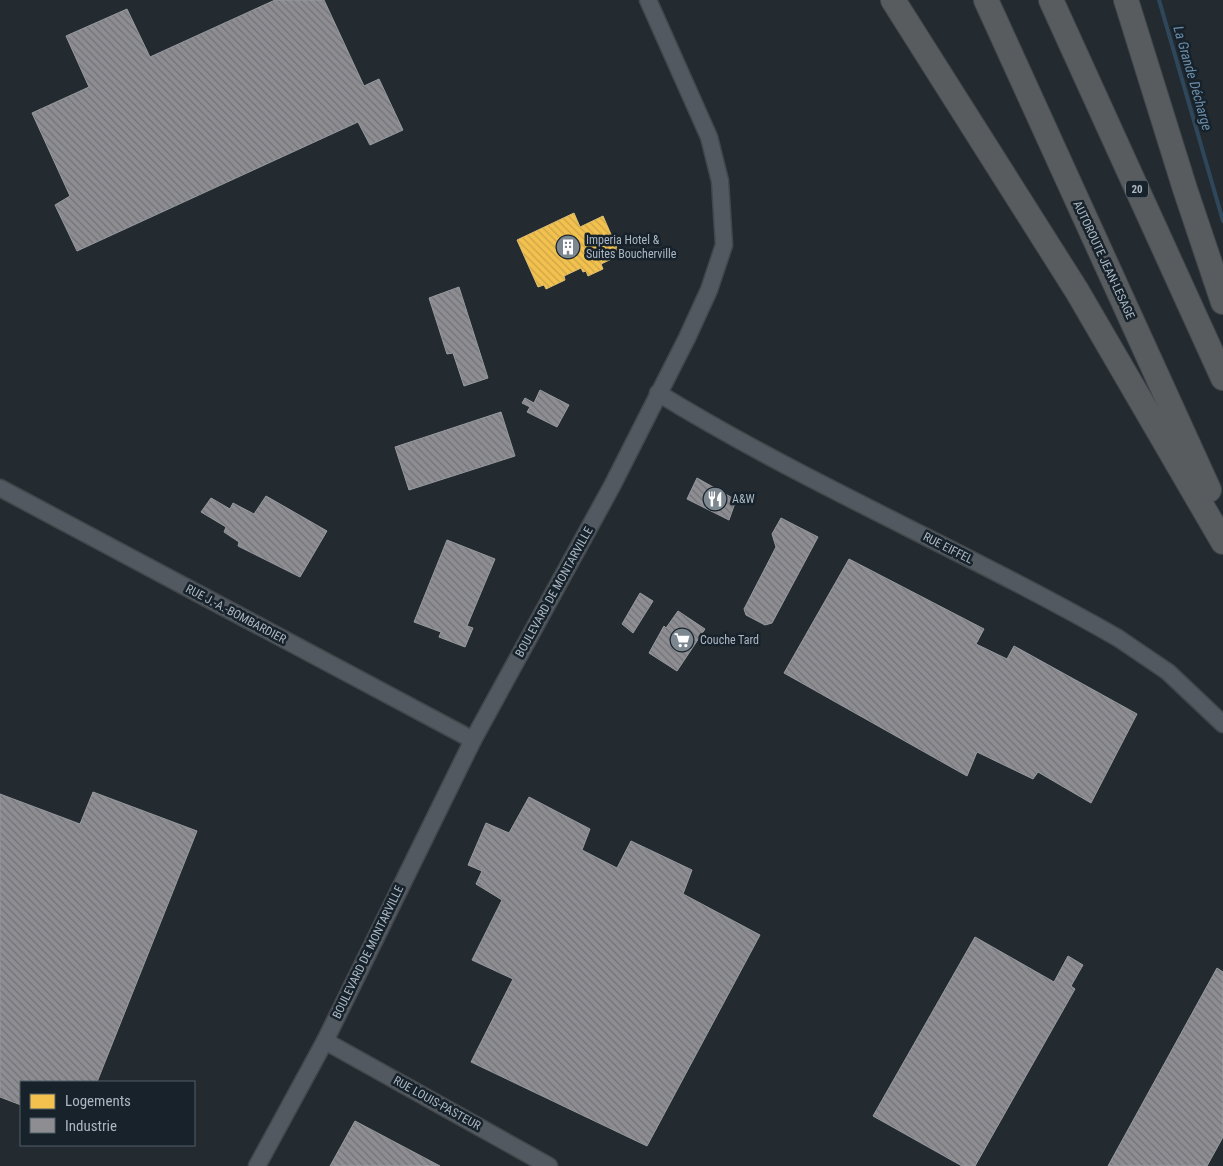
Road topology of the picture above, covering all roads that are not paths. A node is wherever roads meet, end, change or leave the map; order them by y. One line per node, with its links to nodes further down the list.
1 (648, 0): 8 (street, BOULEVARD DE MONTARVILLE)
2 (893, 0): 11 (highway)
3 (986, 0): 10 (highway, AUTOROUTE JEAN-LESAGE)
4 (1051, 0): 7 (highway, 20)
5 (1126, 0): 6 (highway)
6 (1223, 302)
7 (1223, 378)
8 (658, 393): 12 (street, RUE EIFFEL); 13 (street, BOULEVARD DE MONTARVILLE)
9 (0, 488): 13 (street, RUE J.-A.-BOMBARDIER)
10 (1223, 520)
11 (1223, 542)
12 (1223, 724)
13 (472, 740): 14 (street, BOULEVARD DE MONTARVILLE)
14 (325, 1041): 15 (street, BOULEVARD DE MONTARVILLE); 16 (street, RUE LOUIS-PASTEUR)
15 (257, 1166)
16 (549, 1166)

